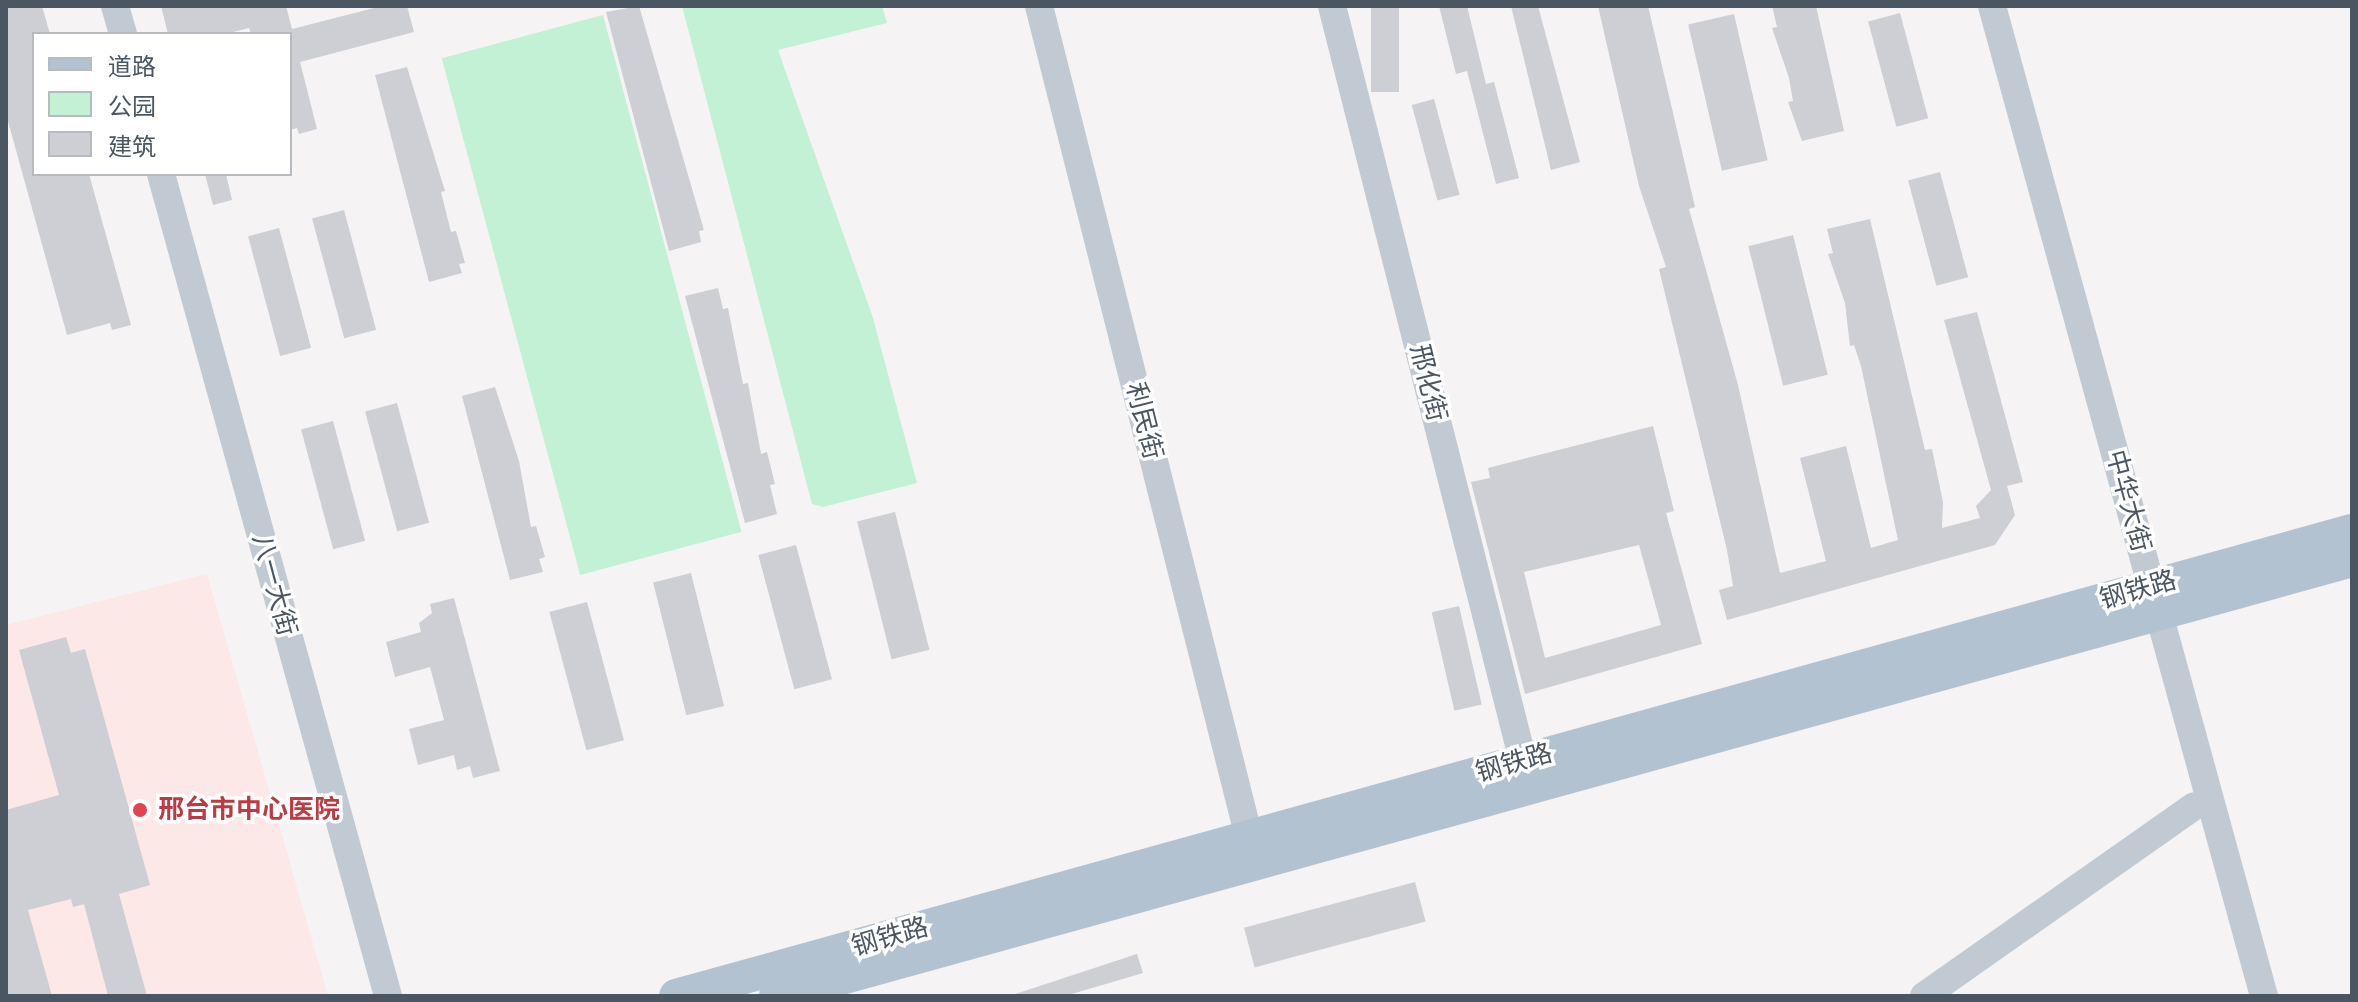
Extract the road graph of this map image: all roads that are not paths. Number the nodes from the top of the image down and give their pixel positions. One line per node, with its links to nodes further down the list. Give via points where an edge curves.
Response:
1 (98, 6): 7 (street)
2 (115, 6): 8 (street)
3 (1039, 6): 16 (street, 利民街)
4 (1332, 6): 14 (street, 邢化街)
5 (1975, 6): 13 (street, 中华大街)
6 (1992, 6): 13 (street, 中华大街)
7 (104, 32)
8 (122, 32)
9 (145, 176): 17 (street, 八一大街)
10 (162, 176): 18 (street, 八一大街)
11 (2352, 531): 13 (main road, 钢铁路)
12 (2352, 560): 13 (main road, 钢铁路)
13 (2147, 602): 14 (main road, 钢铁路); 15 (street, 中华大街); 20 (main road, 钢铁路); 23 (street, 中华大街)
14 (1523, 761): 16 (main road, 钢铁路)
15 (2194, 806): 21 (street); 22 (street, 中华大街)
16 (1249, 837): 19 (main road, 钢铁路)
17 (371, 996)
18 (388, 996)
19 (676, 996)
20 (776, 996)
21 (1924, 996)
22 (2246, 996)
23 (2264, 996)

